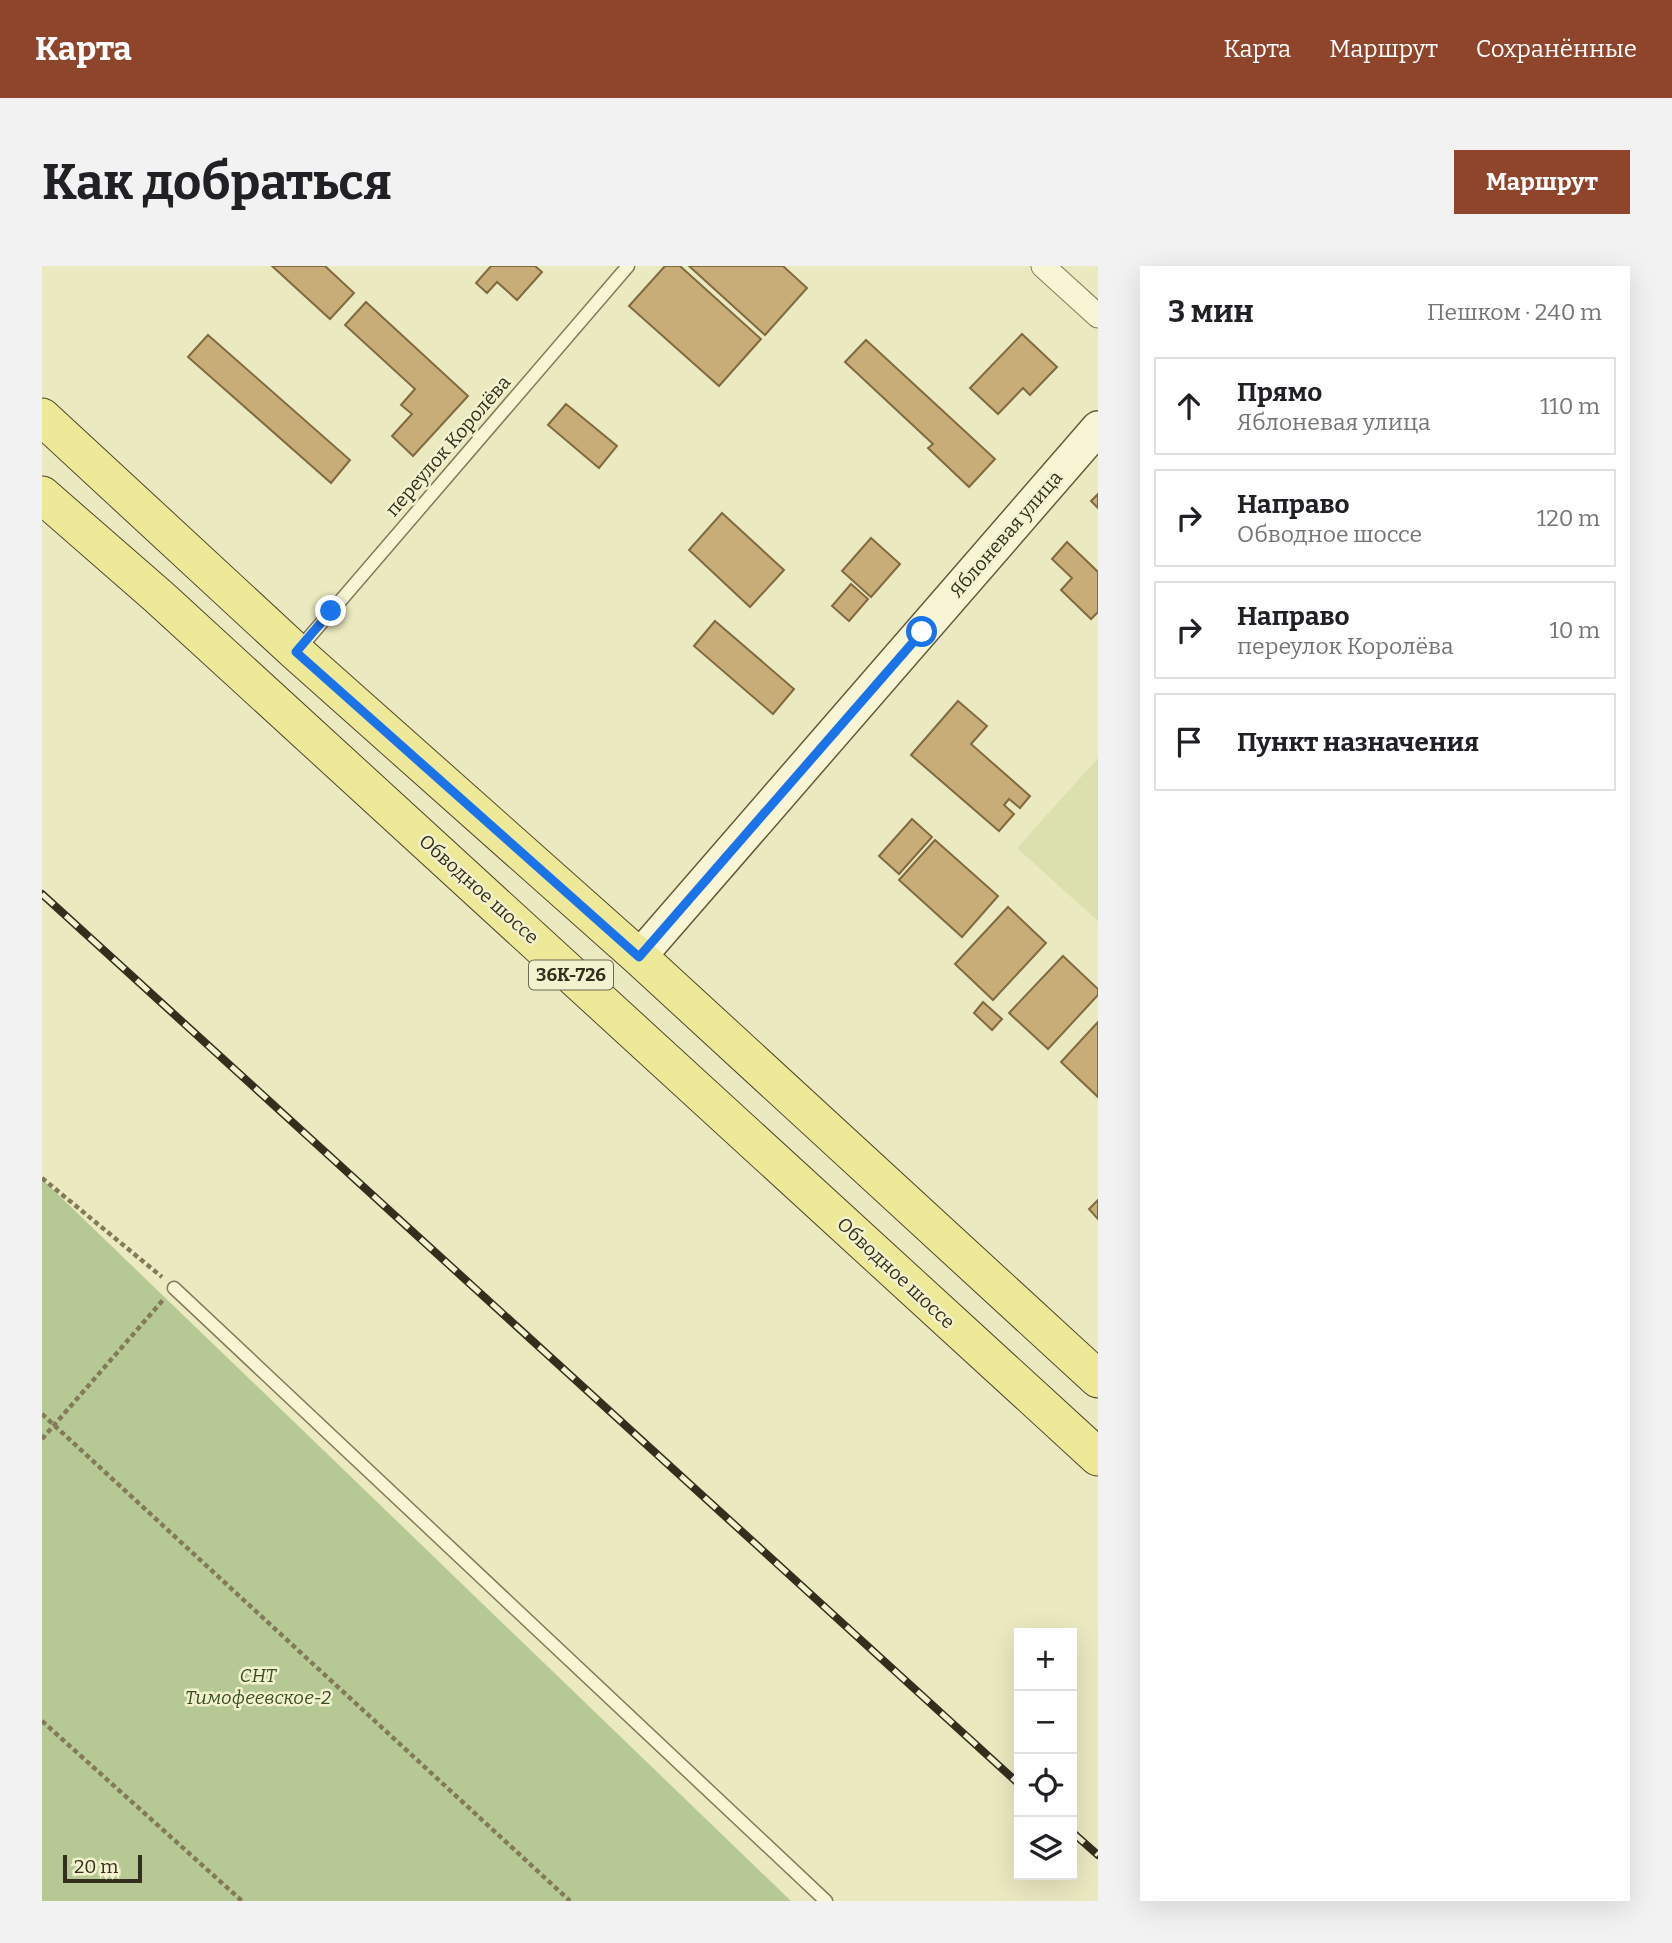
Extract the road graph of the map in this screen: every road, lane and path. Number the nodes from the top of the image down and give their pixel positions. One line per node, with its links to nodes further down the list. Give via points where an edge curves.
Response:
1 (628, 266): 7 (lane, переулок Королёва)
2 (1043, 266): 3 (street)
3 (1098, 316)
4 (42, 417): 7 (main road, 36К-726)
5 (1098, 428): 8 (street, Яблоневая улица)
6 (42, 495): 15 (main road, Обводное шоссе / 36К-726)
7 (296, 652): 8 (main road, 36К-726)
8 (639, 957): 11 (main road, 36К-726)
9 (42, 1178): 10 (path)
10 (174, 1287): 13 (path); 19 (lane)
11 (1098, 1378)
12 (42, 1414): 13 (path)
13 (54, 1425): 14 (path); 18 (path)
14 (42, 1439)
15 (1098, 1457)
16 (42, 1721): 17 (path)
17 (242, 1901)
18 (570, 1901)
19 (826, 1901)

